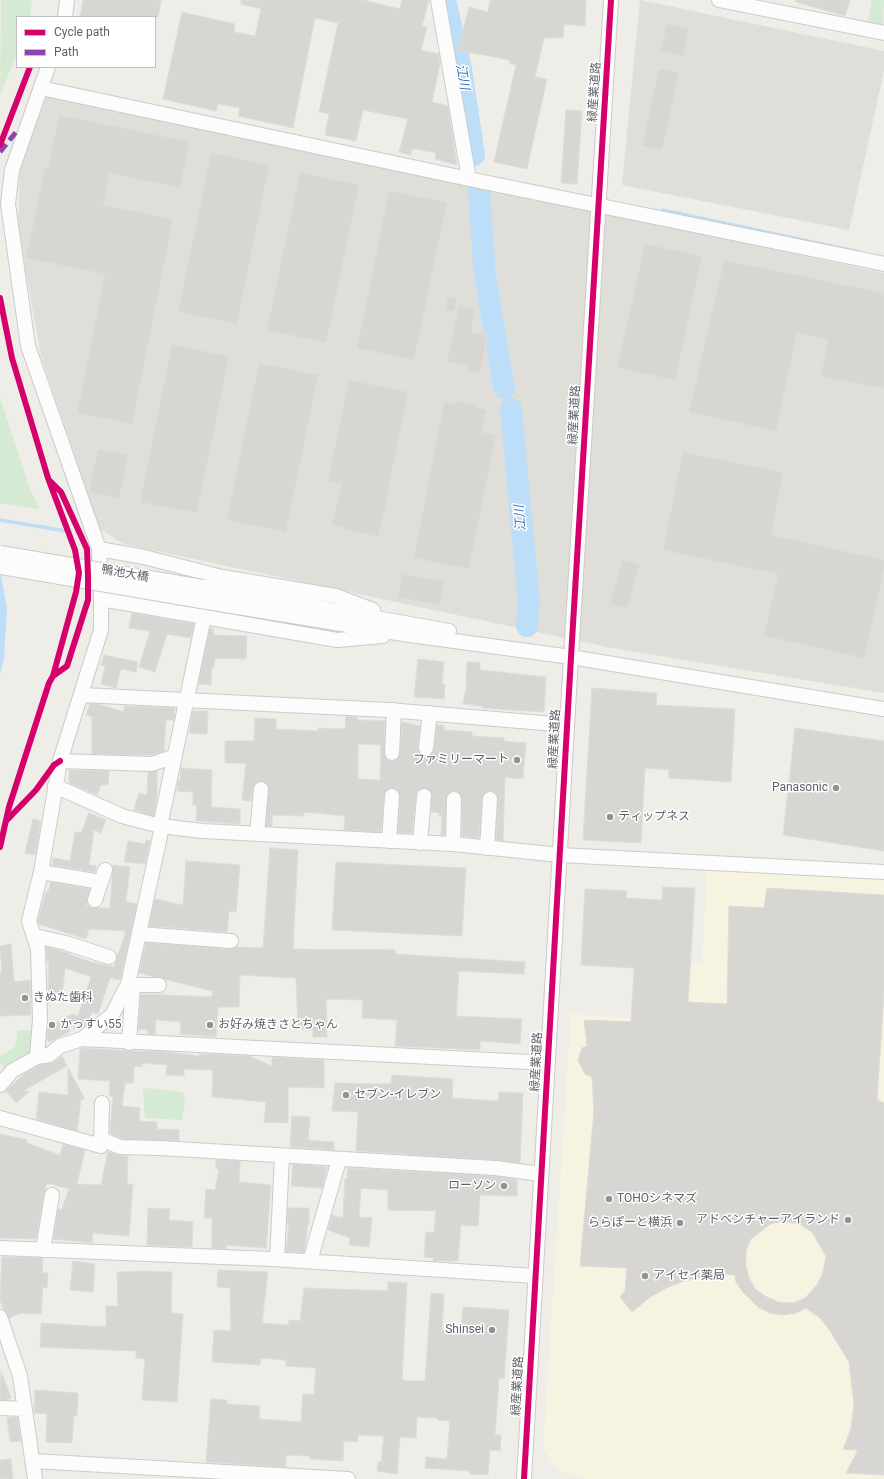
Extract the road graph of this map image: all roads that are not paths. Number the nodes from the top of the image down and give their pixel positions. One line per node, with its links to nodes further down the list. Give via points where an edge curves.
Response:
1 (67, 0): 5 (street)
2 (438, 0): 9 (street)
3 (611, 0): 10 (street, 緑産業道路)
4 (719, 0): 6 (street)
5 (65, 16)
6 (884, 33)
7 (48, 68): 8 (street)
8 (41, 88): 9 (street); 12 (street, via 12,170 8,204 28,346)
9 (469, 180): 10 (street)
10 (599, 205): 11 (street); 19 (street, 緑産業道路)
11 (884, 264)
12 (99, 549): 16 (street); 18 (street, via 144,557 222,577 336,596)
13 (0, 553): 15 (street, 鴨池大橋, bridge)
14 (0, 567): 15 (street, 鴨池大橋, bridge)
15 (202, 594): 18 (street)
16 (101, 599): 17 (street); 20 (street, via 101,630)
17 (204, 617): 18 (street, via 336,640); 21 (street)
18 (404, 628): 19 (street)
19 (571, 657): 22 (street); 25 (street, 緑産業道路)
20 (82, 695): 21 (street); 29 (street, via 72,718)
21 (186, 700): 23 (street); 28 (street)
22 (884, 709)
23 (394, 710): 24 (street); 27 (street)
24 (430, 713): 25 (street); 26 (street)
25 (567, 724): 42 (street, 緑産業道路)
26 (426, 748)
27 (392, 753)
28 (175, 756): 29 (street, via 152,764); 36 (street)
29 (60, 761): 30 (street)
30 (55, 786): 36 (street, via 122,816); 43 (street)
31 (261, 789): 37 (street)
32 (392, 796): 38 (street)
33 (424, 796): 39 (street)
34 (454, 799): 40 (street)
35 (490, 799): 41 (street)
36 (161, 826): 37 (street); 46 (street)
37 (257, 834): 38 (street)
38 (389, 841): 39 (street)
39 (420, 843): 40 (street)
40 (453, 844): 41 (street)
41 (487, 848): 42 (street)
42 (560, 855): 44 (street); 55 (street, 緑産業道路)
43 (41, 872): 45 (street, via 103,876); 47 (street, via 29,921)
44 (884, 872)
45 (95, 900)
46 (139, 934): 48 (street); 50 (street)
47 (35, 936): 49 (street); 54 (street, via 38,948 40,1019)
48 (231, 941)
49 (109, 957)
50 (131, 984): 51 (street); 52 (street, via 112,1015); 53 (street)
51 (159, 985)
52 (82, 1039): 53 (street); 54 (street, via 60,1046 49,1055)
53 (129, 1043): 55 (street)
54 (38, 1057): 56 (street, via 12,1071)
55 (548, 1063): 62 (street, 緑産業道路)
56 (0, 1085)
57 (102, 1103): 59 (street)
58 (0, 1118): 59 (street, via 101,1146)
59 (102, 1139): 60 (street, via 120,1148)
60 (282, 1156): 61 (street); 66 (street)
61 (339, 1160): 62 (street, via 495,1168); 67 (street)
62 (541, 1174): 68 (street, 緑産業道路)
63 (52, 1195): 65 (street)
64 (0, 1248): 65 (street)
65 (43, 1250): 66 (street)
66 (277, 1259): 67 (street)
67 (310, 1261): 68 (street)
68 (536, 1276): 75 (street, 緑産業道路)
69 (0, 1317): 71 (street, via 20,1376)
70 (0, 1408): 71 (street)
71 (24, 1409): 72 (street)
72 (33, 1461): 73 (street); 74 (street)
73 (35, 1479)
74 (348, 1479)
75 (524, 1479)

